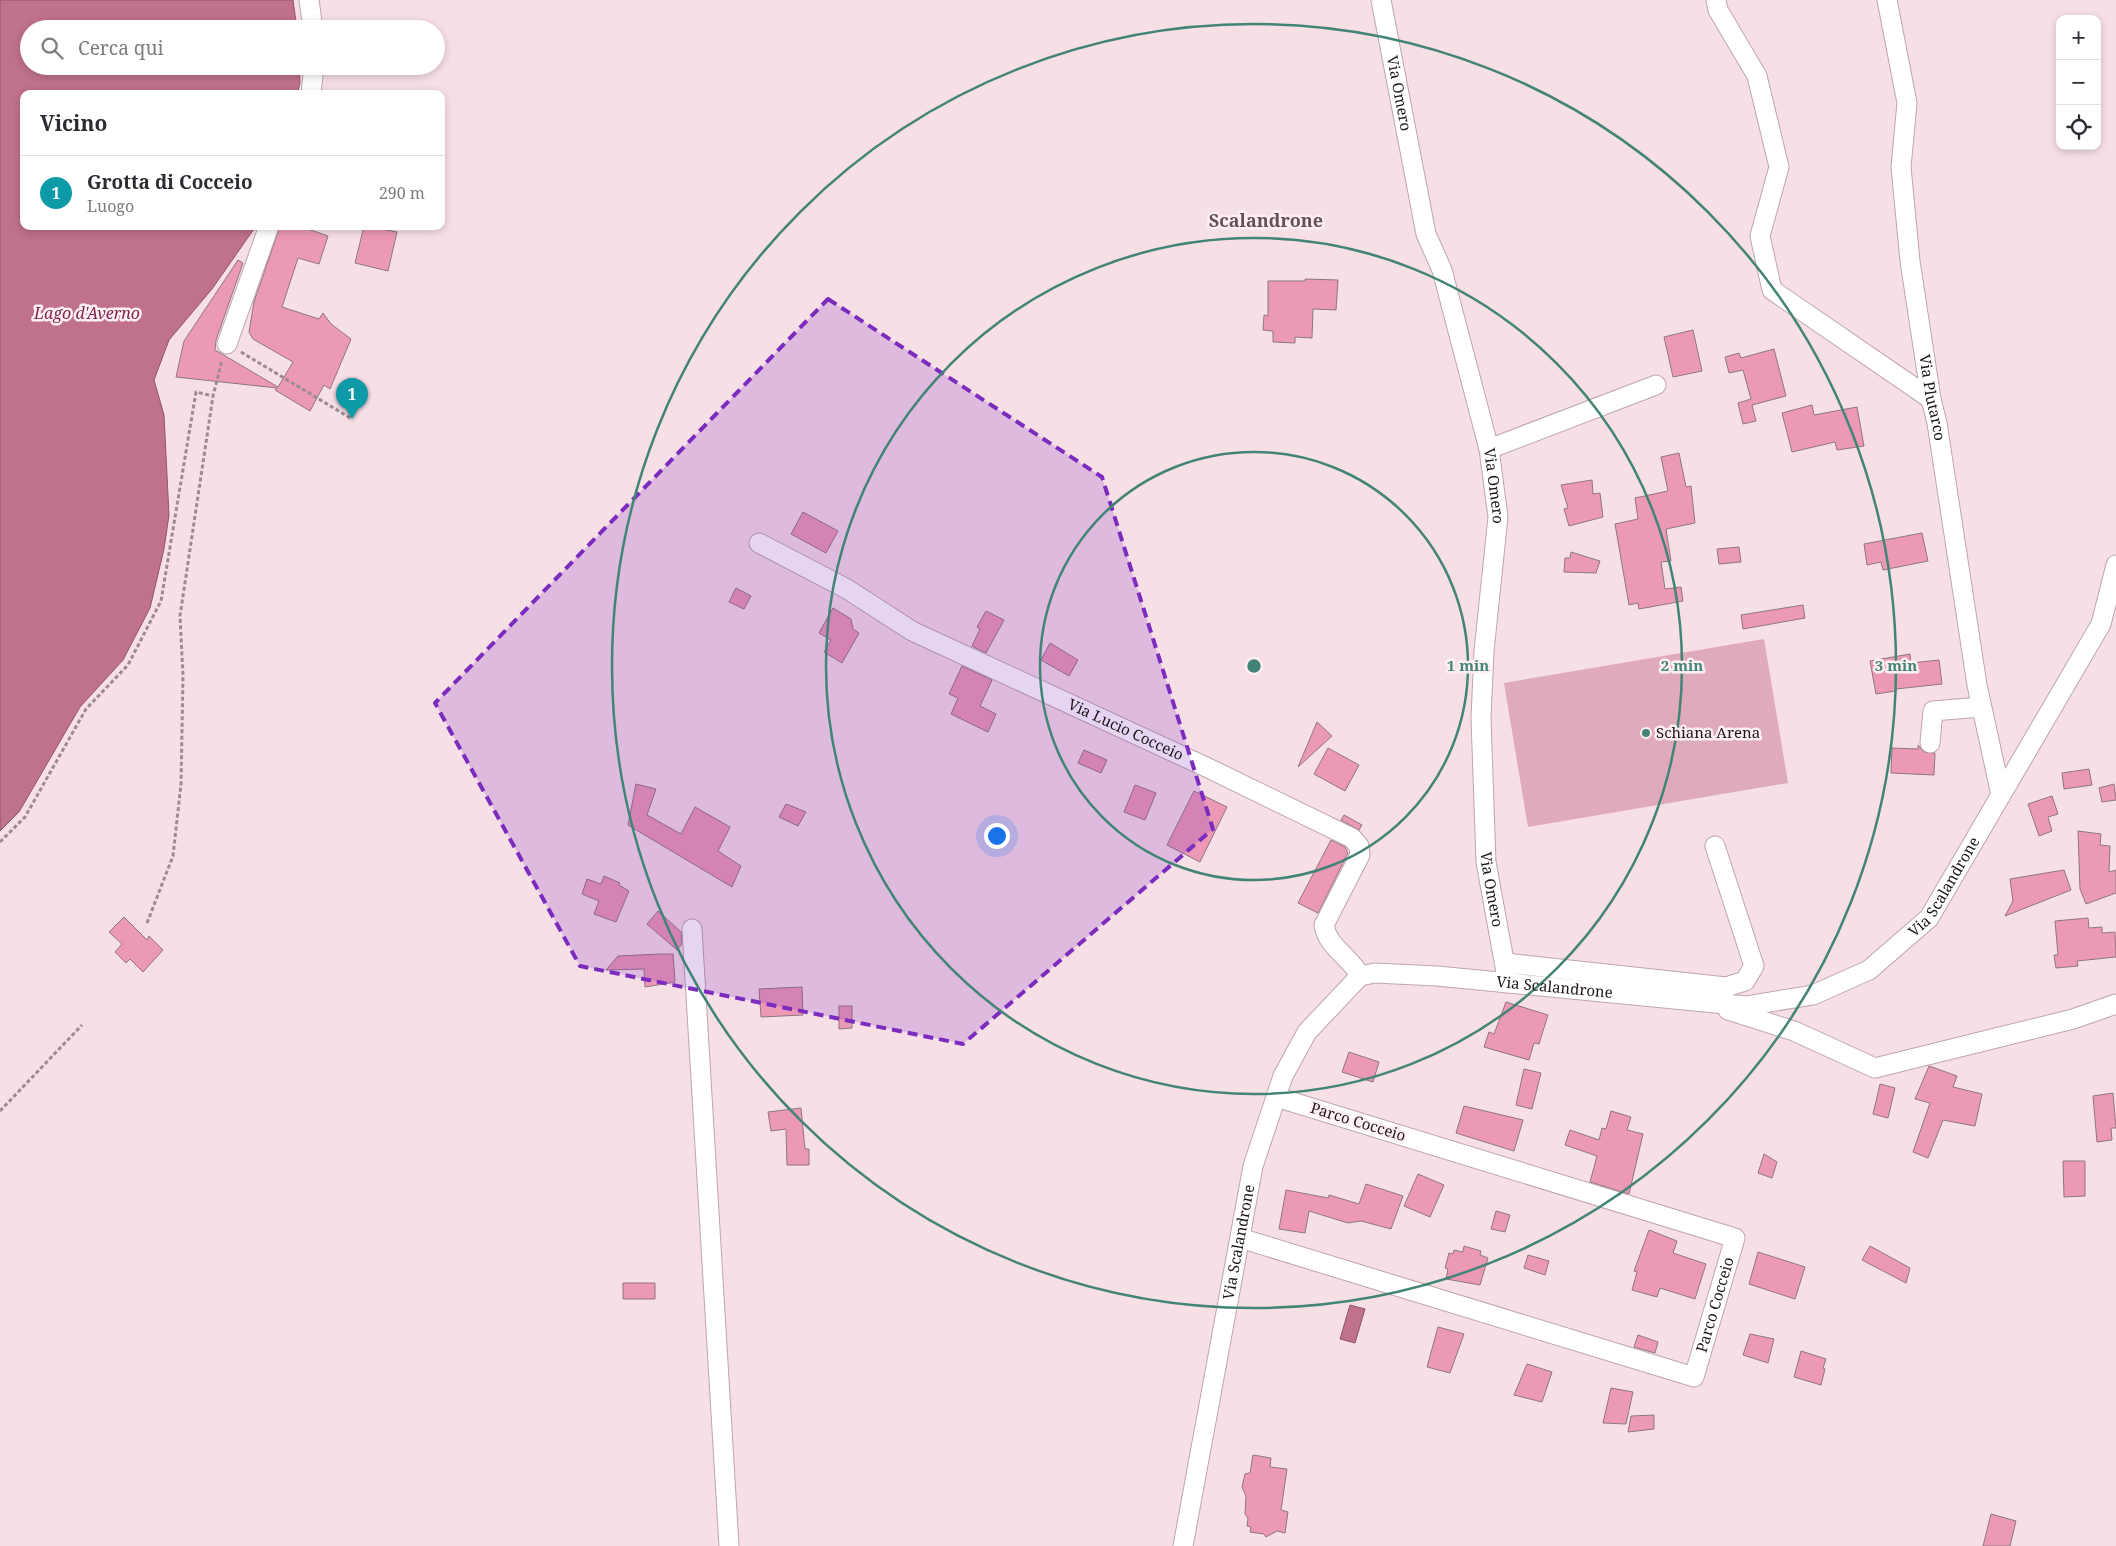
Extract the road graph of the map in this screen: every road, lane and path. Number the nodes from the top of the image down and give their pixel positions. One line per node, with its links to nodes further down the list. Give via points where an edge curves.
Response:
1 (309, 0): 5 (street)
2 (1381, 0): 14 (street, Via Omero, via 1426,234 1442,270)
3 (1716, 0): 12 (street, via 1718,10 1757,76 1779,167 1760,236 1772,290)
4 (1887, 0): 12 (street, Via Plutarco, via 1907,103 1902,177 1910,261)
5 (312, 20)
6 (313, 75): 7 (street)
7 (311, 90)
8 (268, 230): 9 (street)
9 (227, 344): 11 (path); 13 (path)
10 (1656, 385): 14 (street)
11 (213, 396): 20 (path, via 196,392 161,601 128,665 86,709 24,817); 22 (path, via 180,616 183,676 181,784 174,856)
12 (1931, 399): 17 (street, Via Plutarco)
13 (352, 419)
14 (1489, 449): 24 (street, Via Omero, via 1498,517 1484,651 1481,728 1486,862)
15 (759, 543): 25 (street, Via Lucio Cocceio, via 847,589 912,631 1352,838 1359,846 1360,855 1324,925 1330,940)
16 (2116, 565): 19 (street, Via Scalandrone, via 2101,624)
17 (1982, 707): 18 (street, via 1933,711); 19 (street, Via Plutarco)
18 (1930, 743)
19 (2001, 795): 27 (street, Via Scalandrone, via 1929,918 1869,970 1813,995 1746,1006)
20 (0, 842)
21 (1715, 846): 24 (street, via 1754,966 1745,981 1726,987)
22 (147, 923)
23 (692, 929): 33 (street)
24 (1505, 963): 26 (street, Via Omero)
25 (1360, 976): 26 (street, Via Scalandrone, via 1375,973); 30 (street, Via Scalandrone, via 1307,1032 1283,1076)
26 (1508, 983): 27 (street, Via Scalandrone)
27 (1703, 1002): 28 (street, via 1794,1031 1875,1068 2073,1019)
28 (2116, 1004)
29 (82, 1025): 31 (path)
30 (1276, 1097): 32 (street, Via Scalandrone, via 1253,1166); 32 (street, Parco Cocceio, via 1736,1238 1694,1377)
31 (0, 1111)
32 (1240, 1238): 34 (street, Via Scalandrone)
33 (729, 1546)
34 (1183, 1546)

